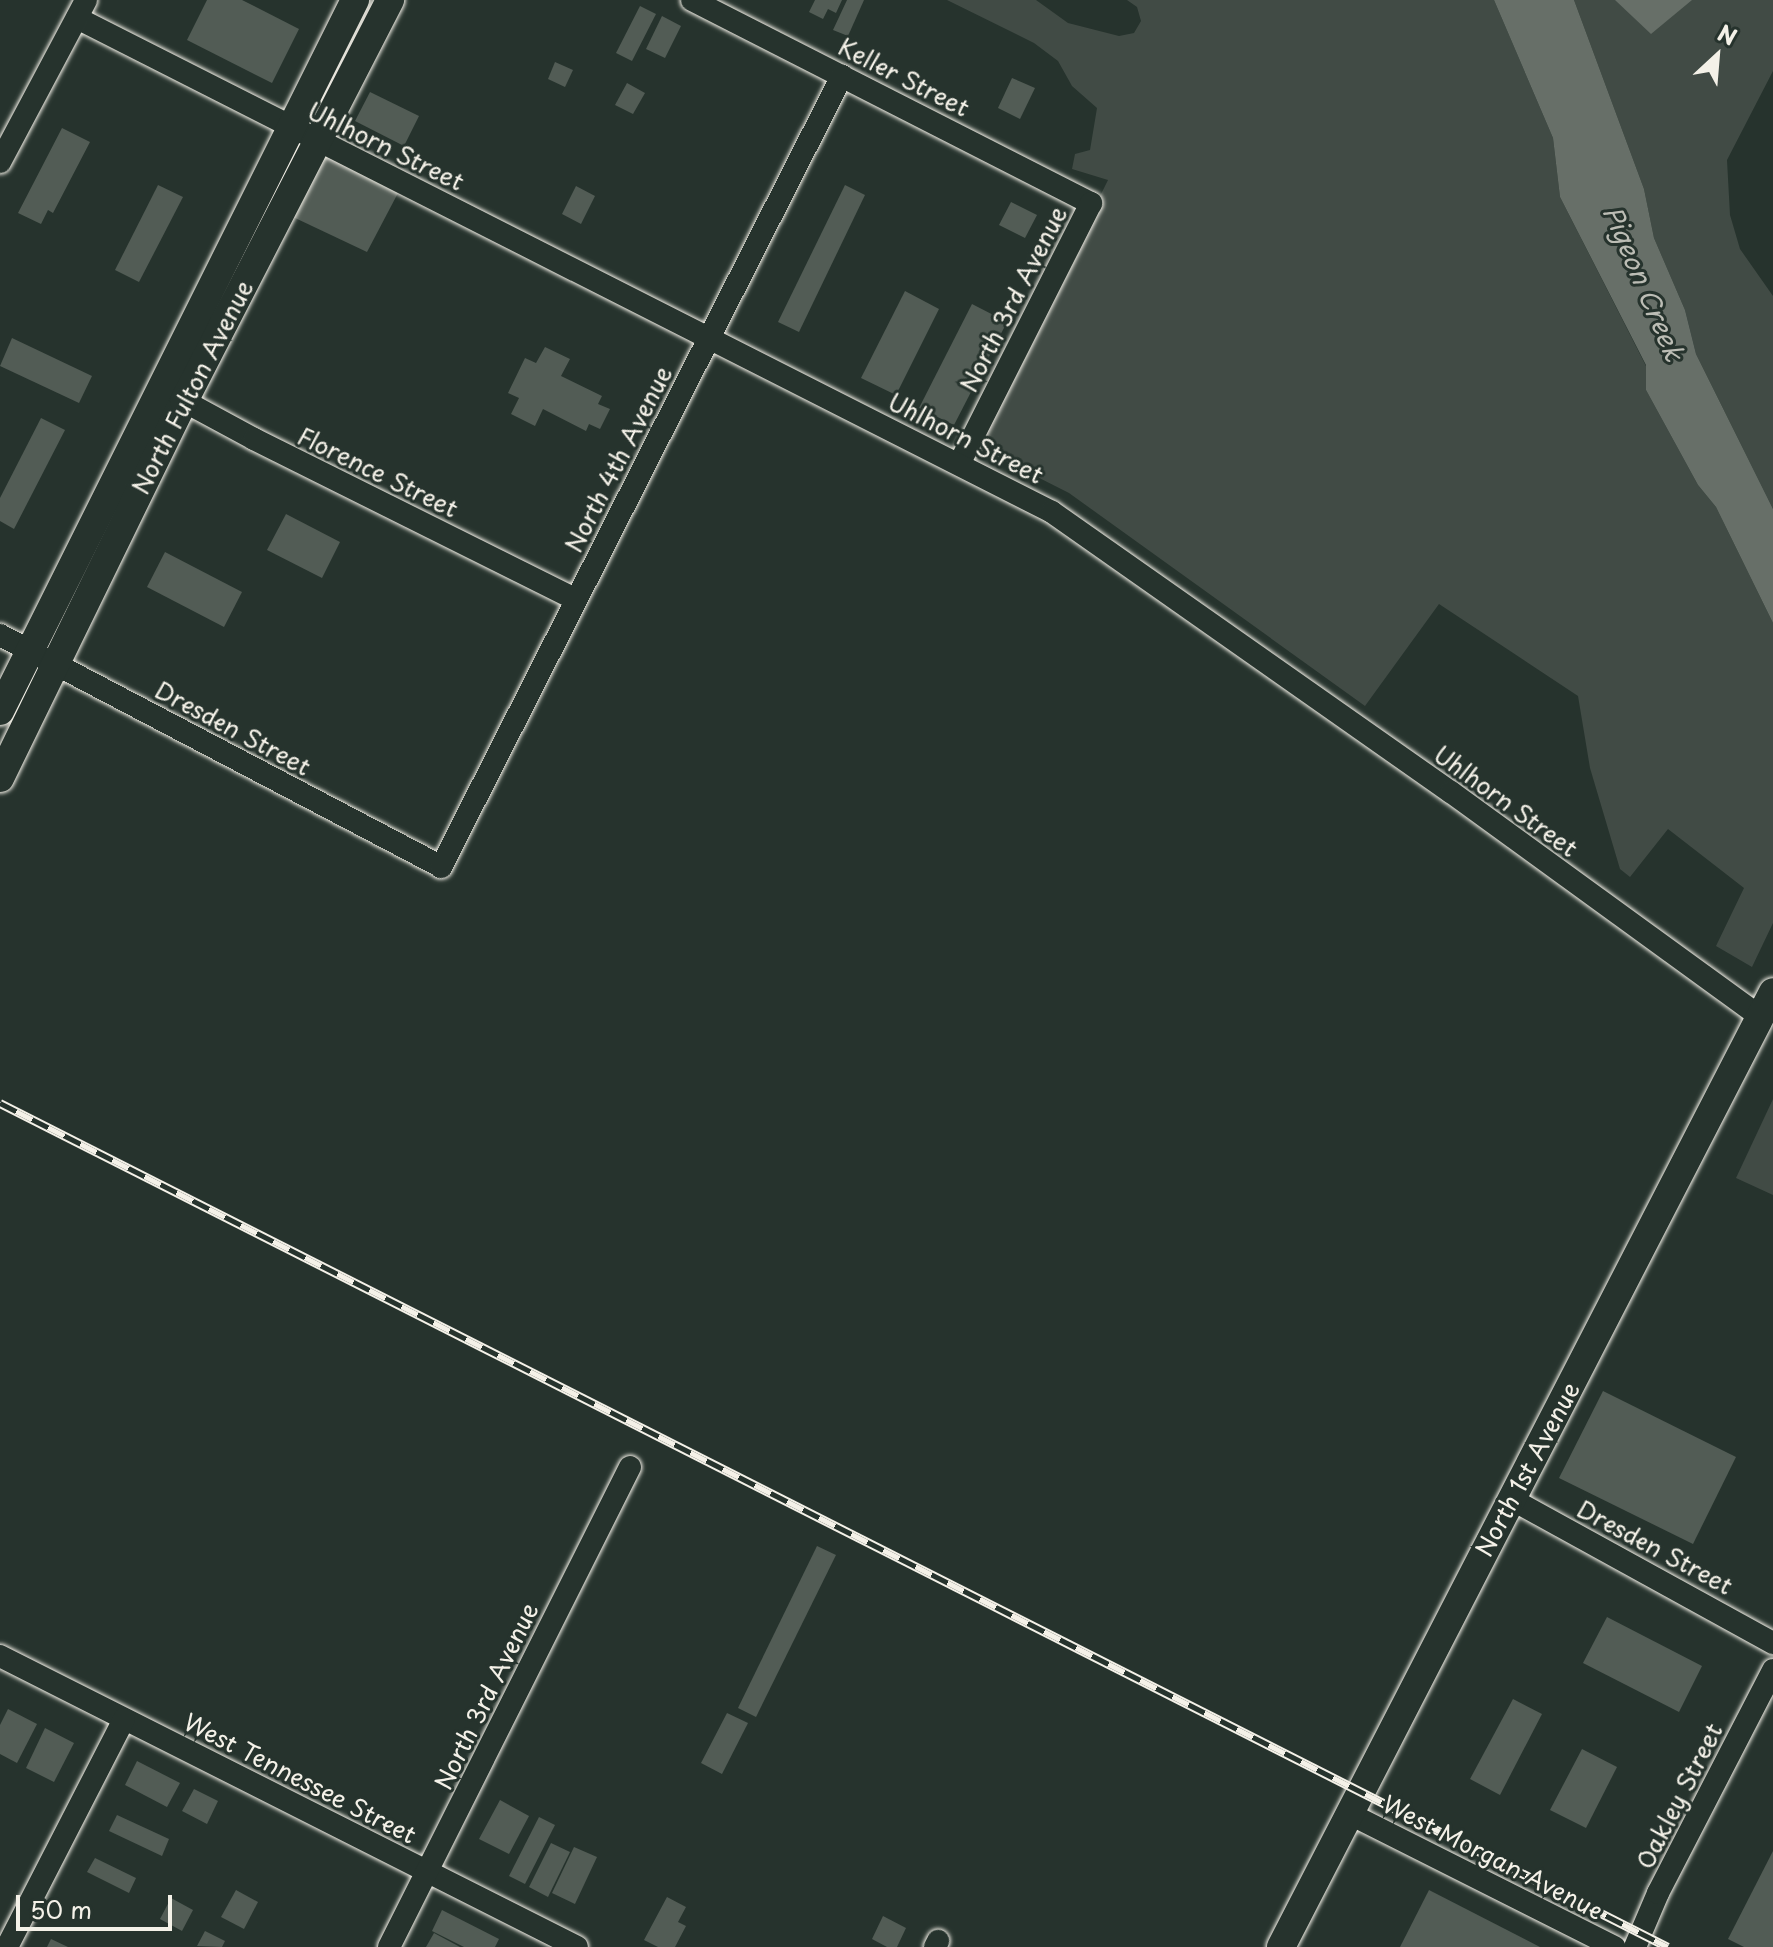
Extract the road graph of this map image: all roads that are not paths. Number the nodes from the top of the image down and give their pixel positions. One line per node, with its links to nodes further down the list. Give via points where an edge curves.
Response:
1 (355, 0): 6 (main road, North Fulton Avenue)
2 (390, 0): 7 (main road, North Fulton Avenue)
3 (692, 0): 5 (street, Keller Street)
4 (82, 9): 6 (street, Uhlhorn Street); 8 (street)
5 (842, 76): 9 (street, Keller Street); 10 (street, North 4th Avenue)
6 (291, 128): 7 (street, Uhlhorn Street); 11 (main road, North Fulton Avenue)
7 (317, 139): 10 (street, Uhlhorn Street); 11 (main road, North Fulton Avenue)
8 (0, 162)
9 (1091, 203): 12 (street, North 3rd Avenue)
10 (710, 336): 12 (street, Uhlhorn Street); 13 (street, North 4th Avenue)
11 (172, 394): 13 (street, Florence Street); 15 (main road, North Fulton Avenue); 16 (main road, North Fulton Avenue)
12 (960, 462): 20 (street, Uhlhorn Street, via 1079,530)
13 (575, 599): 19 (street, North 4th Avenue)
14 (0, 635): 15 (street, Dresden Street)
15 (28, 649): 16 (street, Dresden Street); 17 (main road, North Fulton Avenue)
16 (54, 663): 18 (main road, North Fulton Avenue); 19 (street, Dresden Street)
17 (0, 711)
18 (0, 778)
19 (441, 867)
20 (1767, 1005): 22 (main road, North 1st Avenue)
21 (630, 1467): 28 (street, North 3rd Avenue)
22 (1511, 1499): 23 (street, Dresden Street); 27 (main road, North 1st Avenue)
23 (1773, 1643)
24 (0, 1656): 26 (street, West Tennessee Street)
25 (1773, 1670): 34 (street, Oakley Street)
26 (124, 1719): 28 (street, West Tennessee Street); 29 (street)
27 (1350, 1814): 32 (main road, North 1st Avenue); 33 (street, West Morgan Avenue)
28 (428, 1872): 30 (street, North 3rd Avenue); 31 (street, West Tennessee Street)
29 (7, 1947)
30 (389, 1947)
31 (577, 1947)
32 (1281, 1947)
33 (1614, 1947)
34 (1635, 1947)

